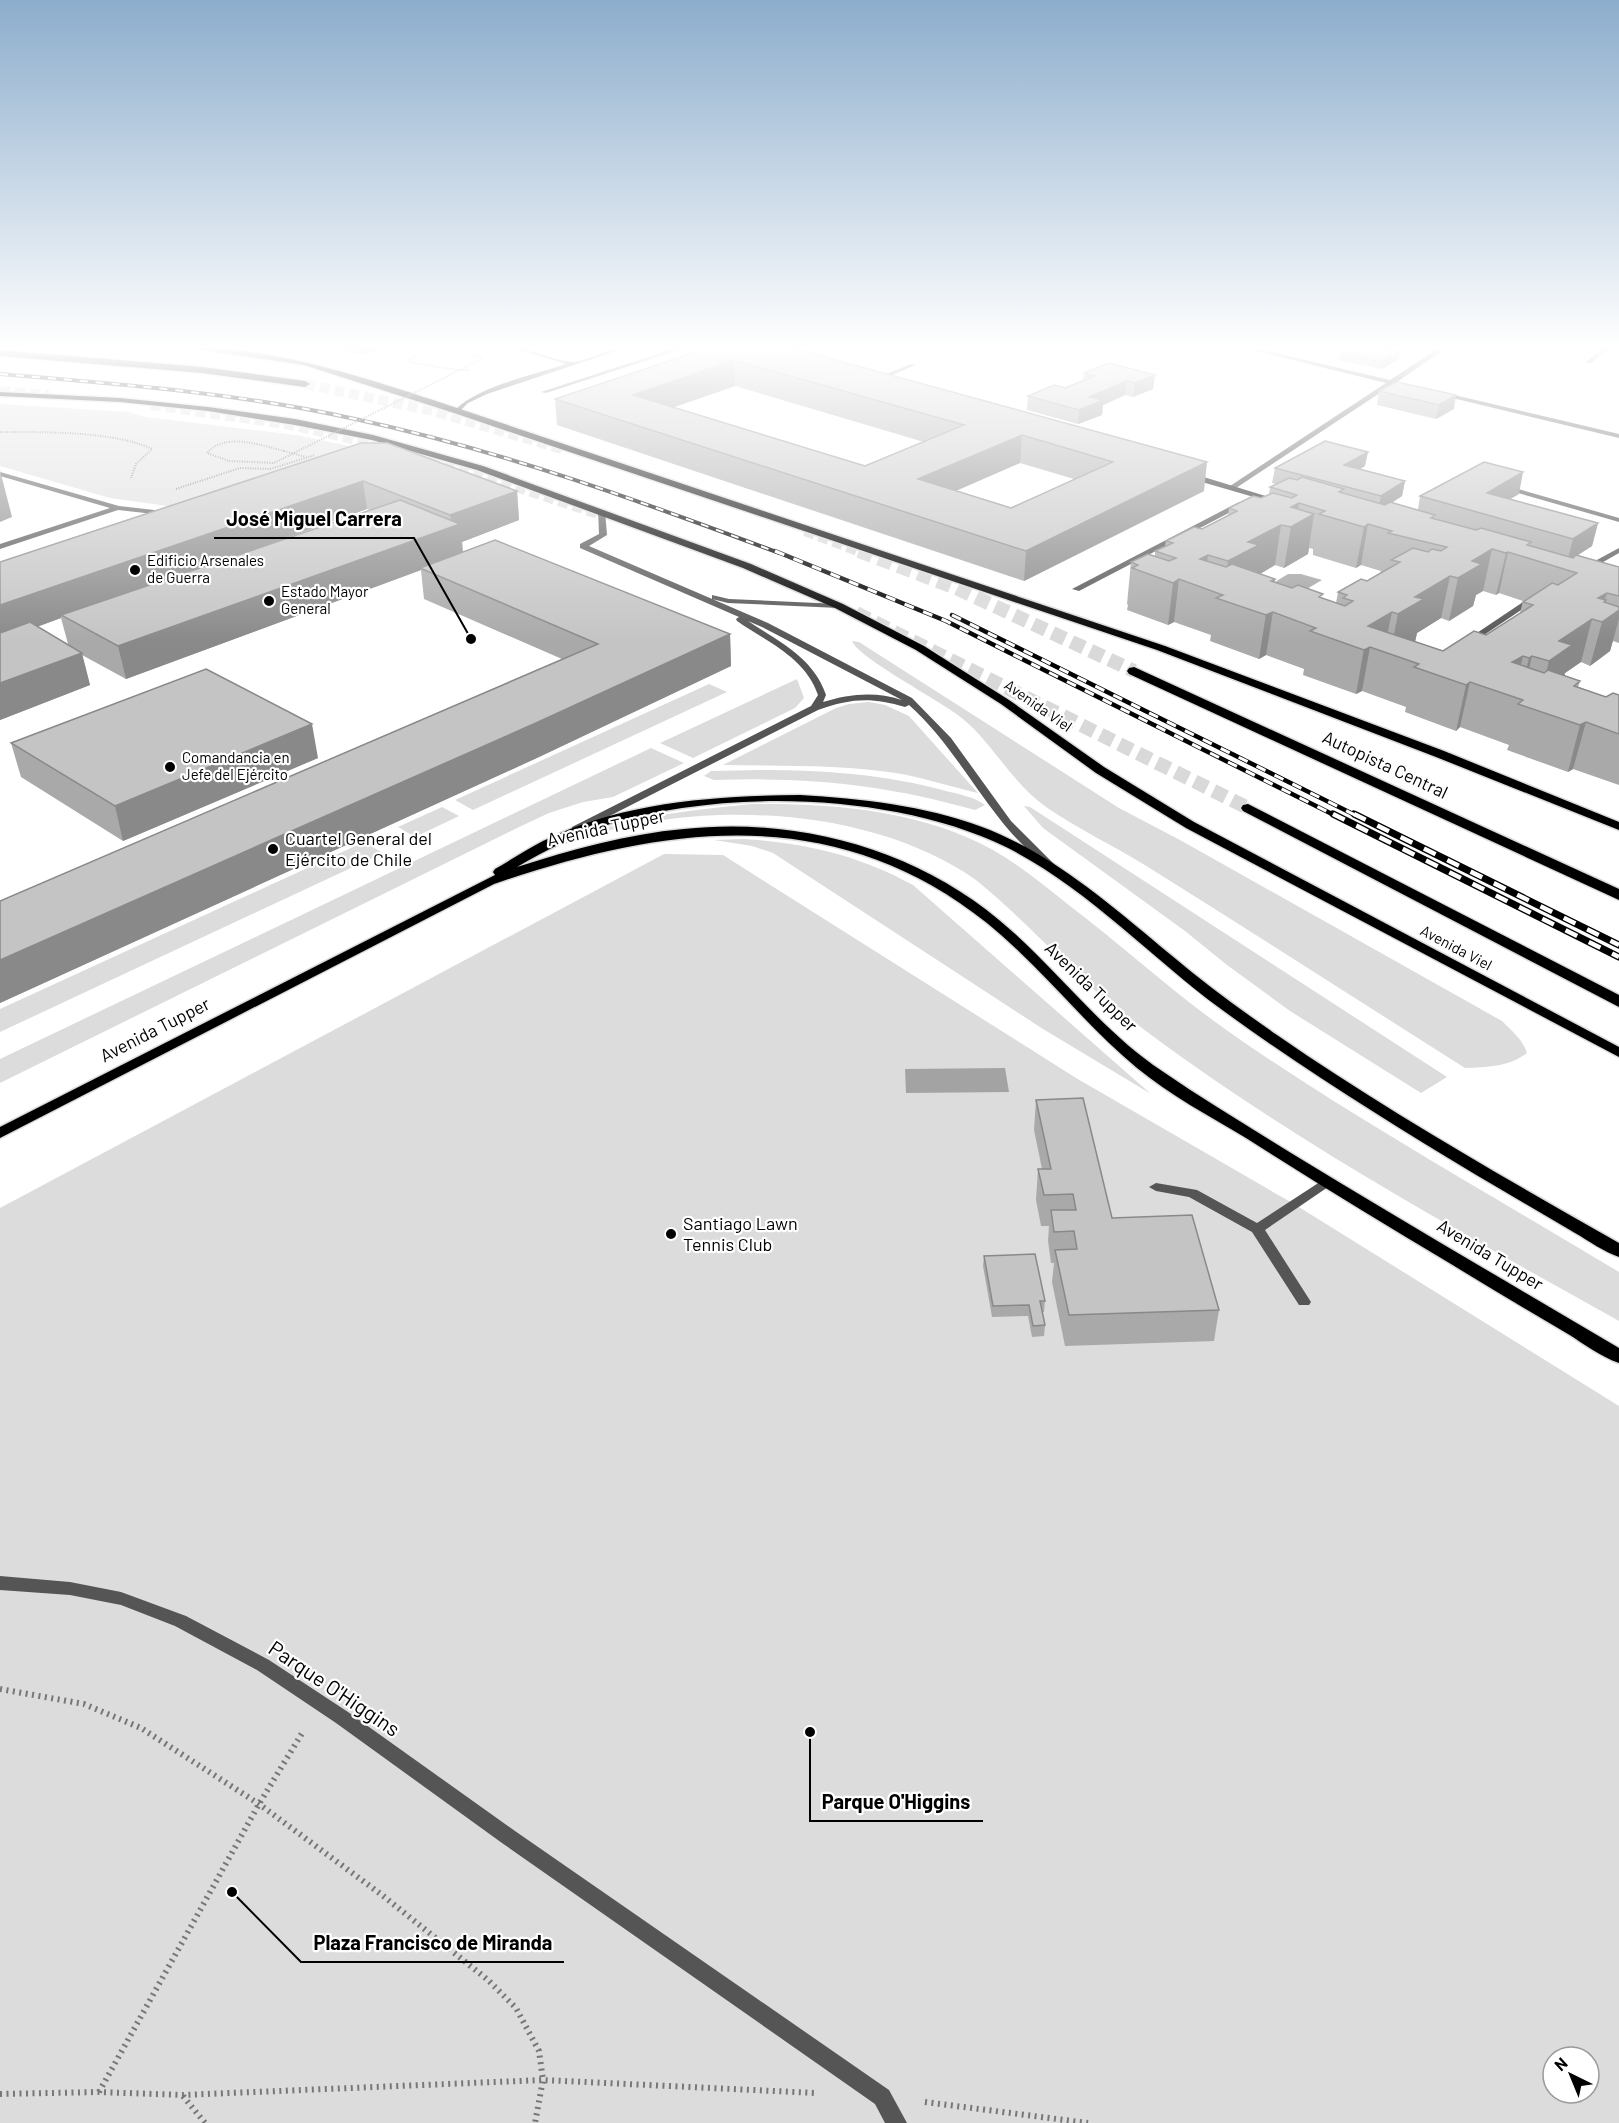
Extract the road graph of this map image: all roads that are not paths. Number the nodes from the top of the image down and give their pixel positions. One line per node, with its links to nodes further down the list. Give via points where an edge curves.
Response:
1 (398, 445): 4 (main road, Avenida Viel)
2 (558, 445): 29 (main road, via 1161,648)
3 (1297, 445): 9 (street)
4 (410, 448): 5 (street); 13 (main road, Avenida Viel)
5 (389, 451)
6 (0, 474): 12 (street)
7 (1188, 475): 9 (street)
8 (1498, 485): 14 (street)
9 (1233, 488): 10 (street)
10 (1259, 495): 11 (street); 20 (street)
11 (1292, 505)
12 (118, 508): 15 (street, via 176,514); 16 (street)
13 (601, 511): 19 (street, via 603,535 583,546); 22 (main road, Avenida Viel, via 747,566)
14 (1619, 520)
15 (157, 523)
16 (0, 547)
17 (1619, 550): 18 (street)
18 (1574, 575)
19 (685, 589): 22 (street, via 728,601); 23 (street)
20 (1076, 589)
21 (1545, 592): 24 (street)
22 (839, 606): 35 (main road, Avenida Viel, via 963,674 1100,770 1190,825)
23 (724, 608): 26 (street, via 807,667 821,689); 27 (street, via 821,653 903,697)
24 (1456, 649)
25 (1134, 671): 33 (highway, Autopista Central)
26 (815, 708): 27 (street, via 856,696 894,701); 30 (street)
27 (922, 712): 31 (street, via 981,784 1003,818)
28 (1248, 808): 34 (highway)
29 (1619, 826)
30 (547, 843): 31 (main road, Avenida Tupper, via 608,822 679,807 764,798 823,799 903,809 959,823 1021,849); 32 (main road, Avenida Tupper)
31 (1055, 871): 40 (main road, Avenida Tupper, via 1226,1006 1420,1136)
32 (489, 881): 36 (main road, Avenida Tupper); 37 (main road, Avenida Tupper, via 599,847 685,833 762,832 846,844 885,856 959,894 1148,1069)
33 (1619, 895)
34 (1619, 1002)
35 (1619, 1053)
36 (0, 1133)
37 (1326, 1182): 39 (street); 42 (main road, Avenida Tupper)
38 (1156, 1187): 39 (street, via 1192,1194)
39 (1257, 1229): 41 (street)
40 (1619, 1251)
41 (1304, 1302)
42 (1619, 1356)
43 (0, 1583): 44 (street, Parque O'Higgins, via 82,1588 137,1604 226,1645 320,1704 610,1911 882,2097)
44 (897, 2123)

